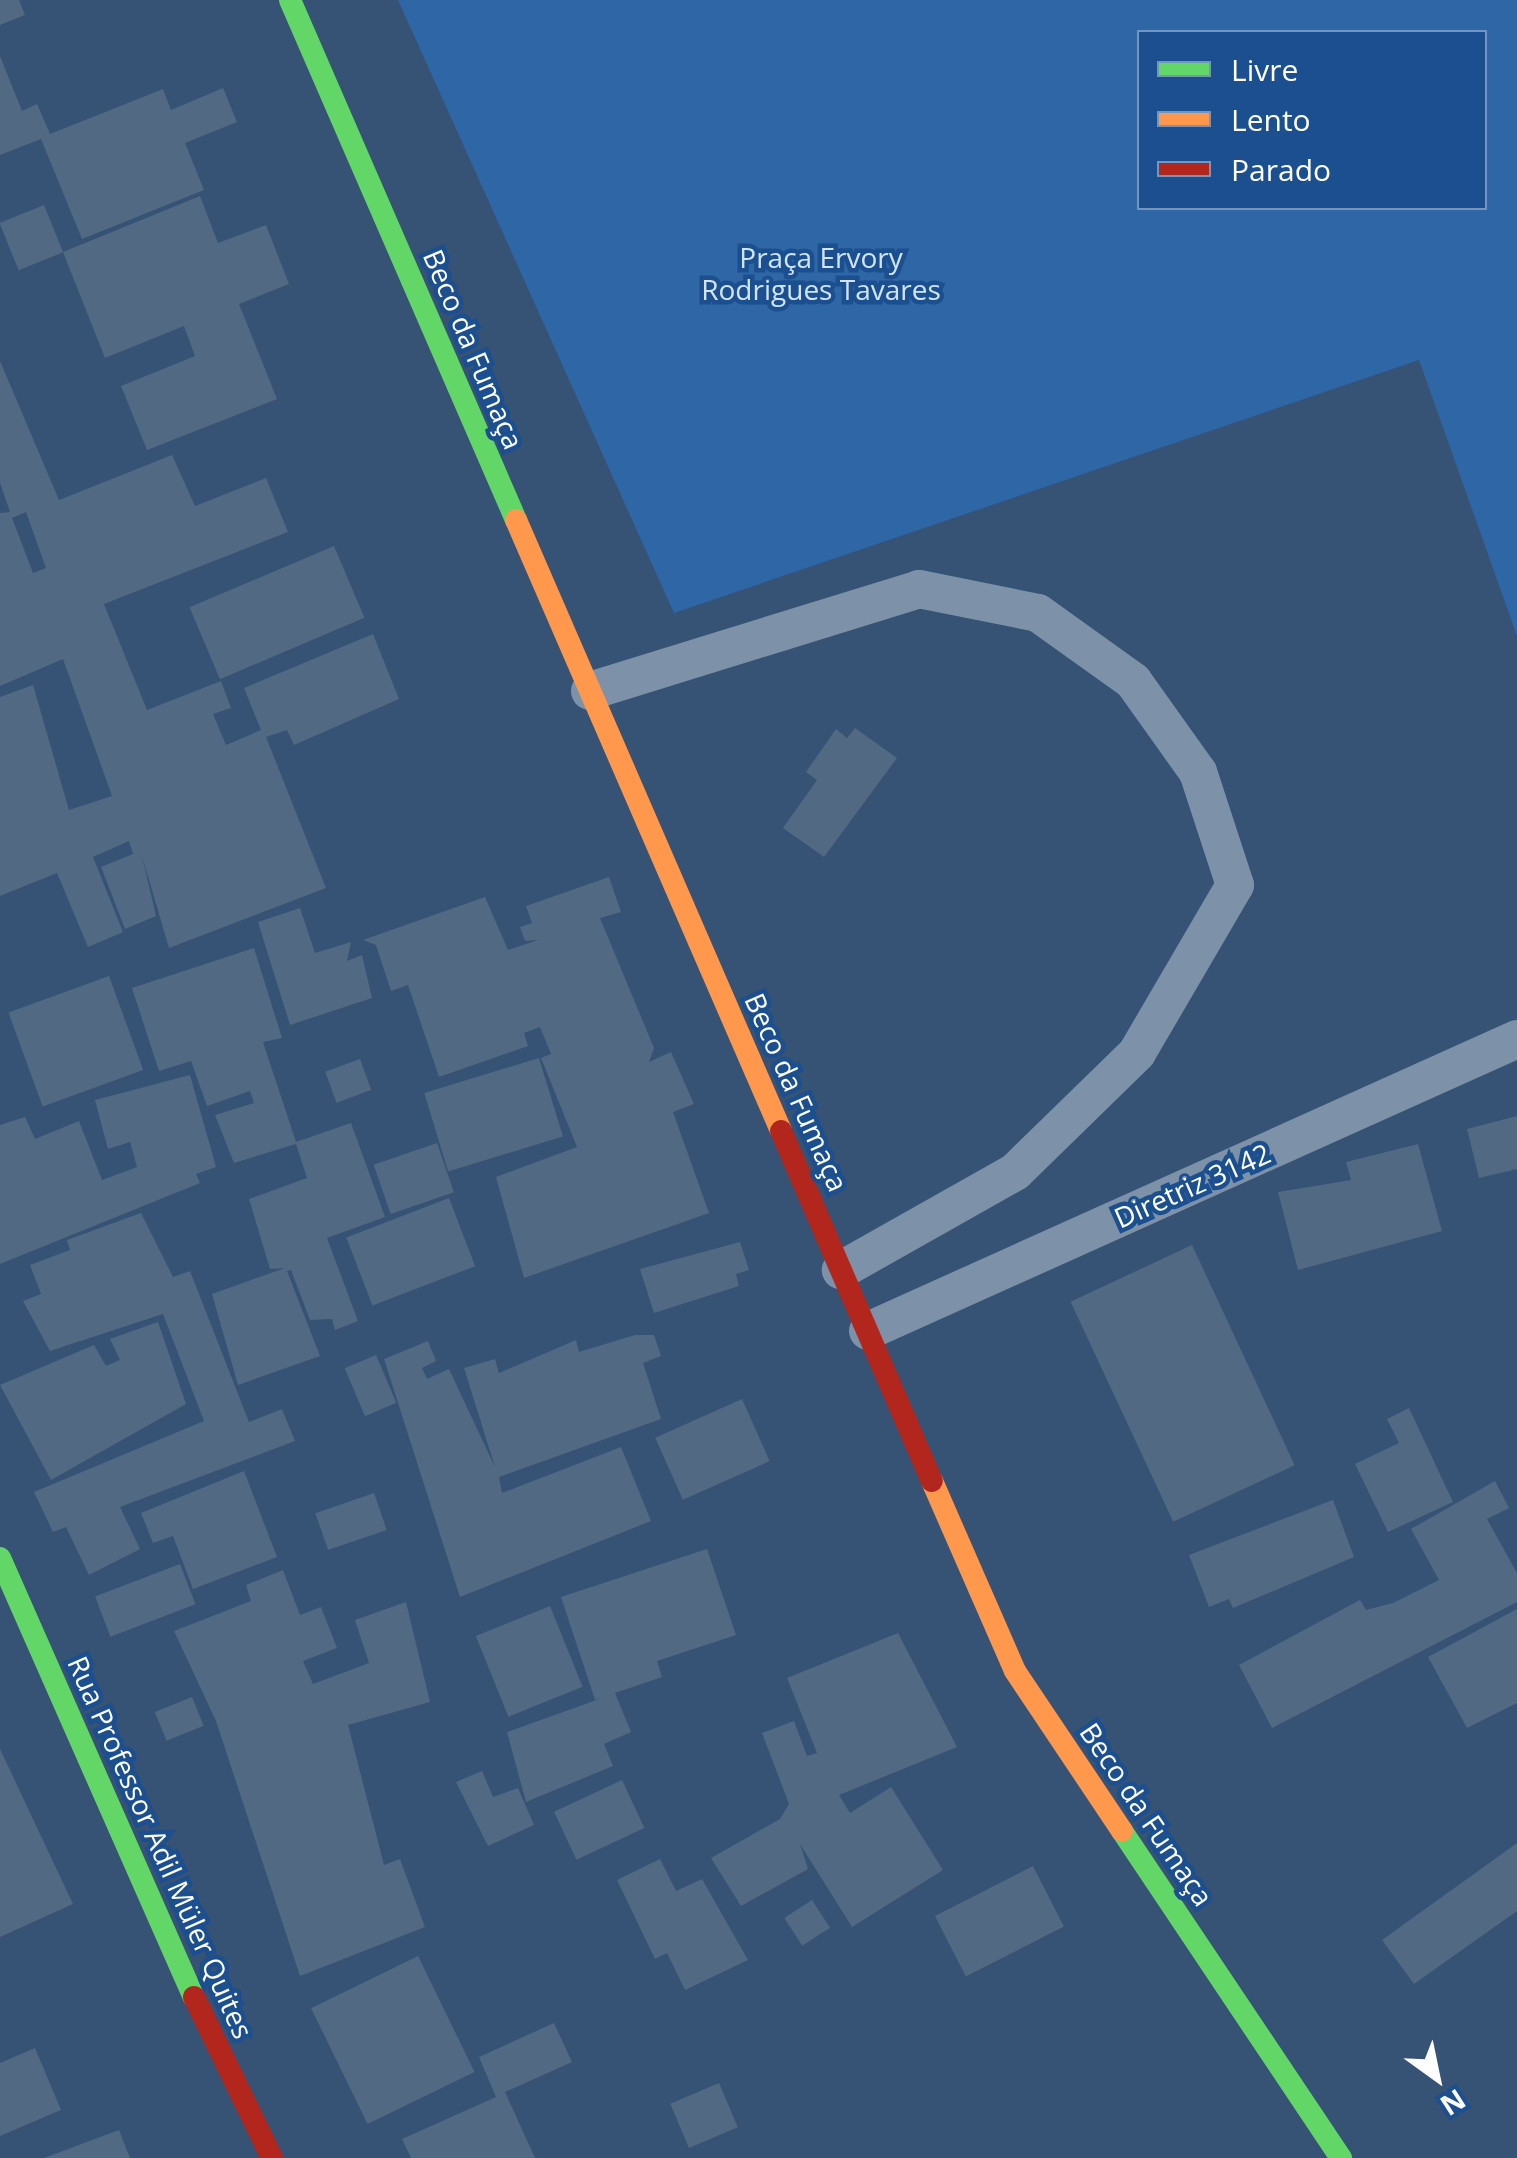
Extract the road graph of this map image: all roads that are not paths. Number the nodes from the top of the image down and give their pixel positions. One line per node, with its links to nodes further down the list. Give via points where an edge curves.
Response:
1 (290, 0): 2 (main road, Beco da Fumaça)
2 (590, 691): 4 (main road, Beco da Fumaça); 4 (lane, via 920,589 1038,614 1134,681 1198,772 1236,884 1136,1054 1015,1172)
3 (1517, 1039): 5 (lane, Diretriz 3142)
4 (841, 1270): 5 (main road, Beco da Fumaça)
5 (868, 1331): 8 (main road, Beco da Fumaça, via 1015,1671)
6 (0, 1558): 7 (main road, Rua Professor Adil Müler Quites, via 112,1826)
7 (272, 2158)
8 (1341, 2158)

